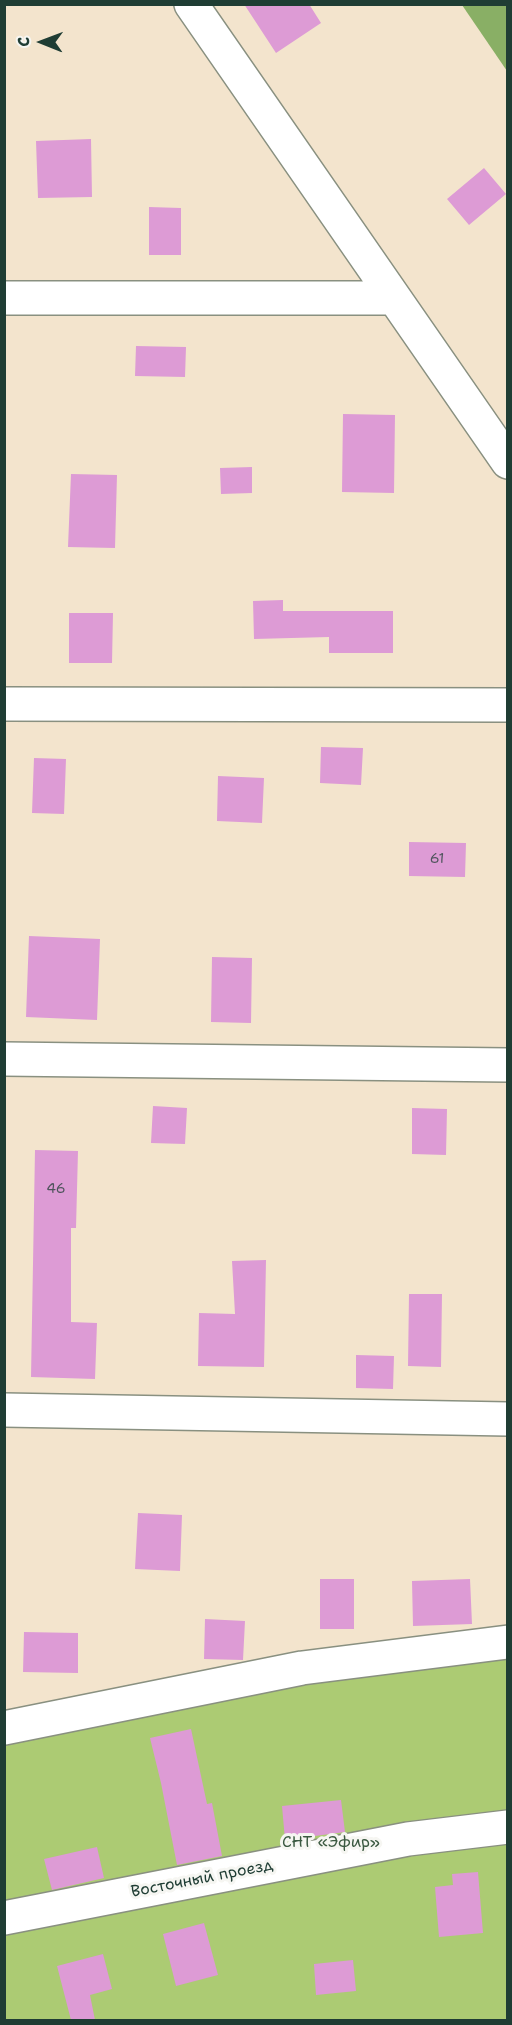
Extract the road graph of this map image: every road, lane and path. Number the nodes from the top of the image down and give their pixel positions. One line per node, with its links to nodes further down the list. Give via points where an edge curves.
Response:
1 (192, 4): 3 (street)
2 (4, 298): 3 (street)
3 (394, 298): 4 (street)
4 (507, 462)
5 (4, 704): 6 (street)
6 (507, 705)
7 (4, 1059): 8 (street)
8 (507, 1065)
9 (4, 1410): 10 (street)
10 (507, 1419)
11 (507, 1642): 12 (street, via 302,1668)
12 (4, 1728)
13 (507, 1827): 14 (street, Восточный проезд, via 408,1839)
14 (4, 1918)

